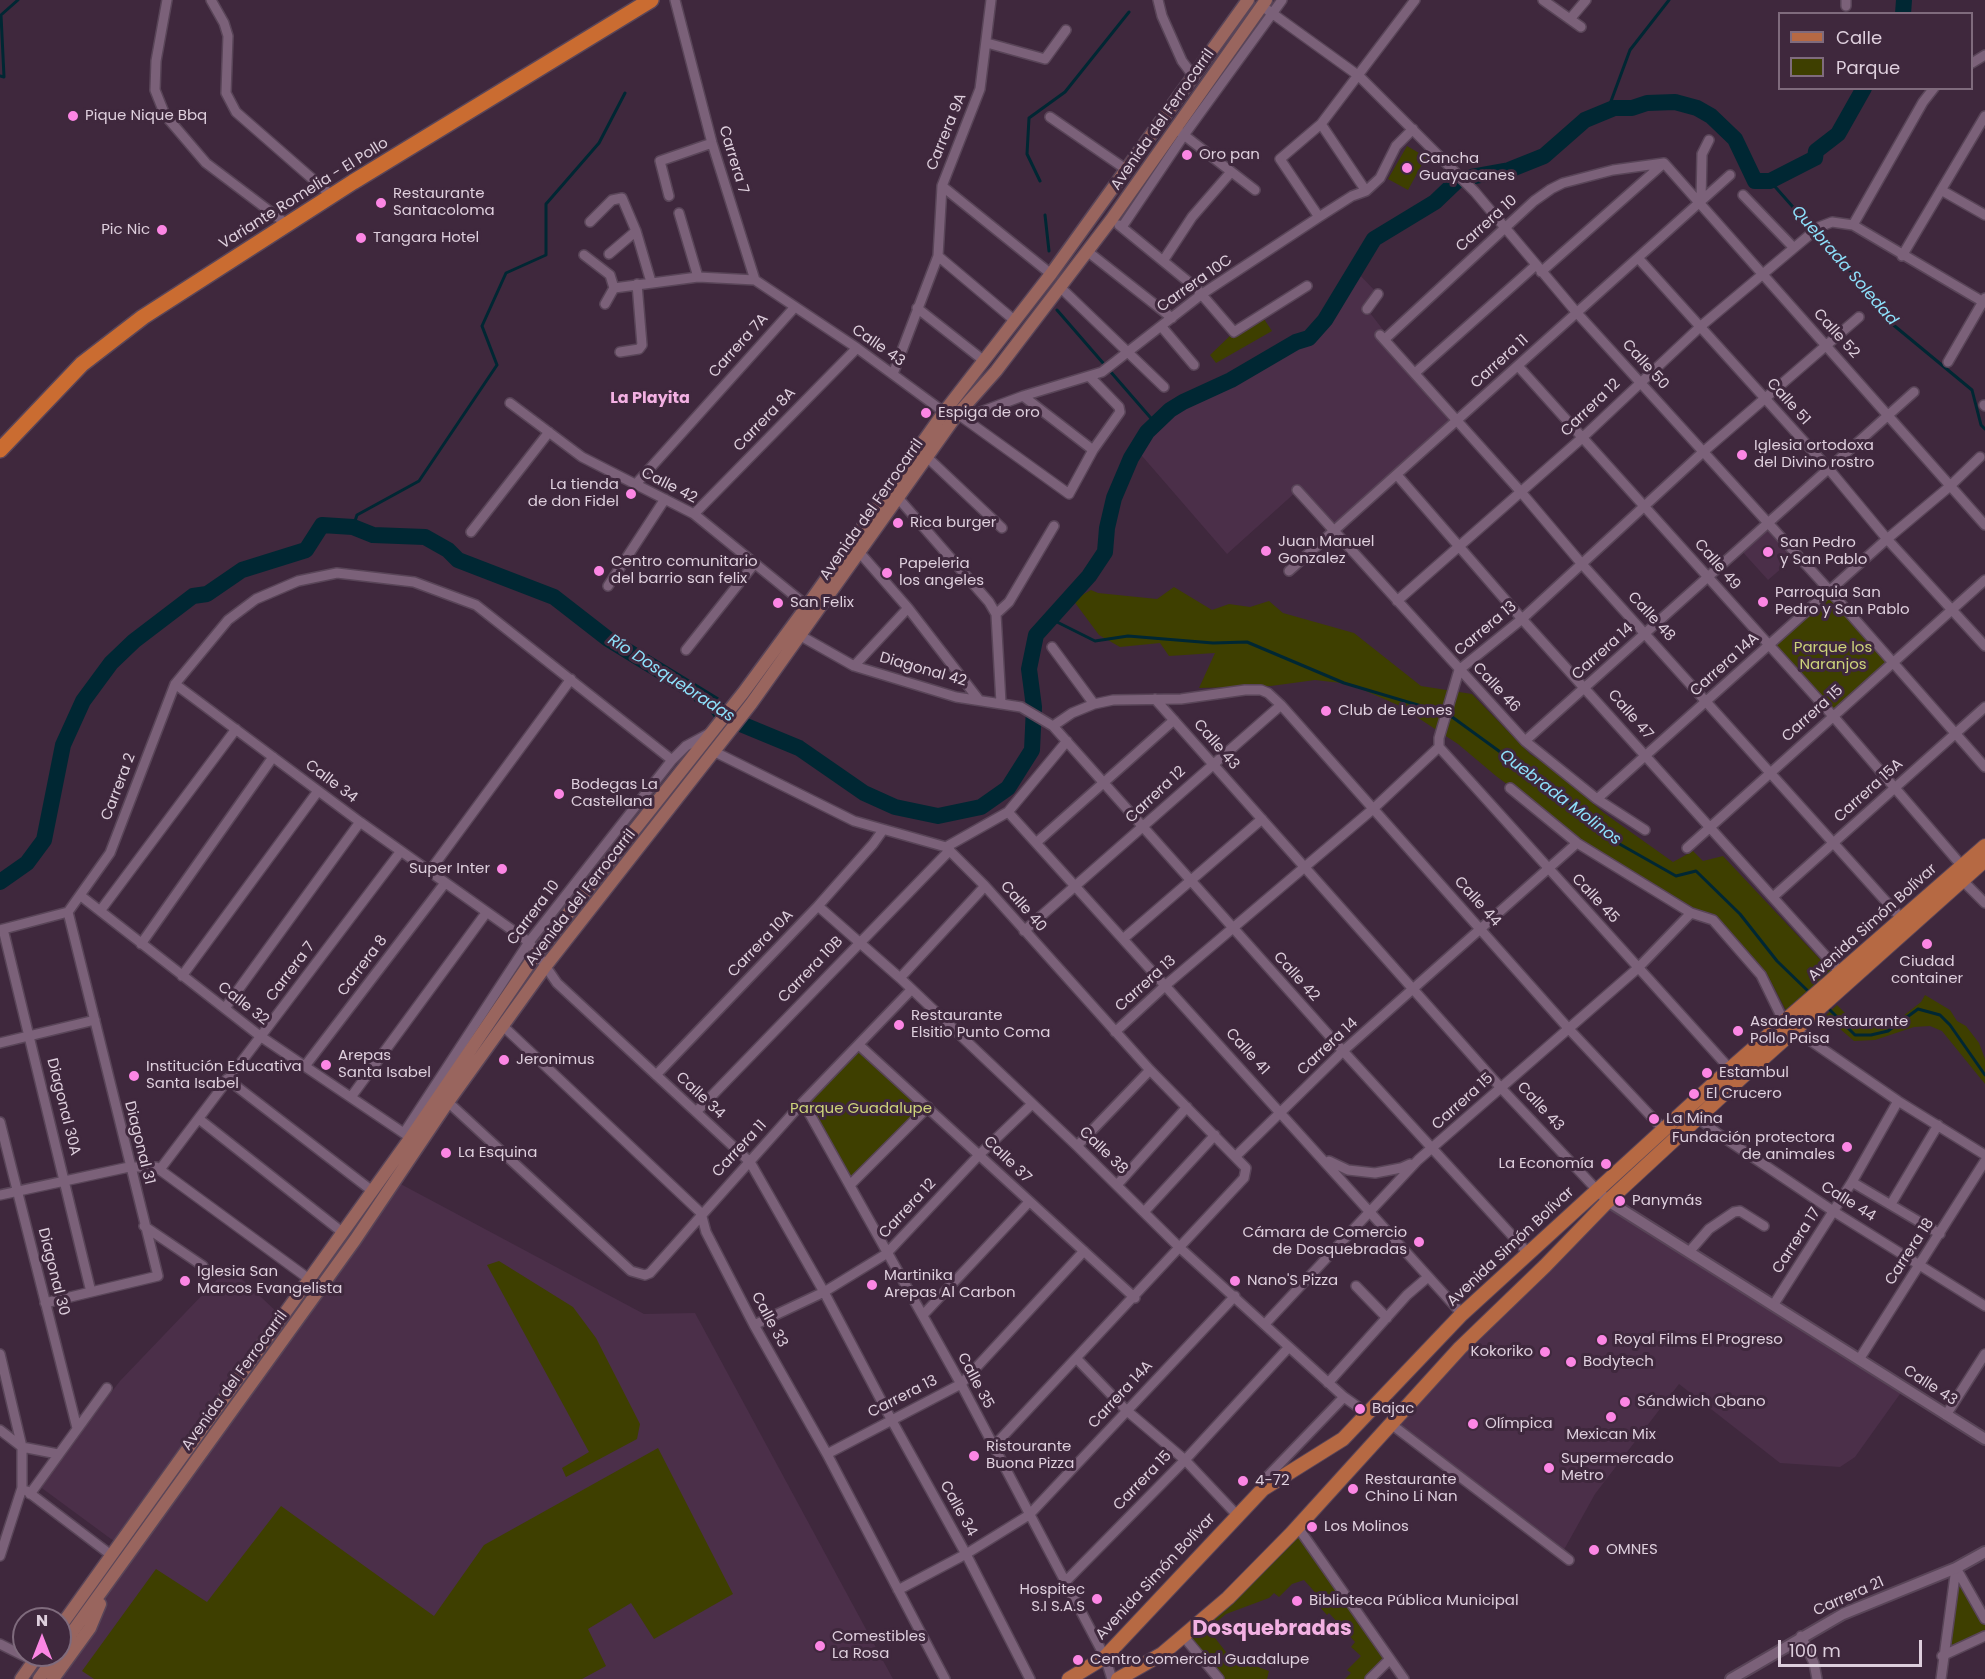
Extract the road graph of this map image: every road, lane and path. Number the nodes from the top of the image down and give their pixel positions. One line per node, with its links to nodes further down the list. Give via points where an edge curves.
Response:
1 (167, 0): 44 (street, via 155,90 165,116 206,163)
2 (211, 0): 36 (street, via 228,36 226,93 236,112)
3 (651, 0): 36 (highway, Variante Romelia - El Pollo)
4 (675, 0): 26 (street, Carrera 7)
5 (992, 0): 16 (street, Carrera 9A)
6 (1158, 0): 18 (street, via 1182,61)
7 (1248, 0): 18 (main road, Avenida del Ferrocarril)
8 (1282, 0): 12 (street)
9 (1415, 0): 17 (street)
10 (1543, 0): 13 (street)
11 (1586, 0): 13 (street)
12 (1267, 6): 17 (street, Calle 50); 24 (main road, Avenida del Ferrocarril)
13 (1570, 19): 14 (street)
14 (1581, 27)
15 (1066, 30): 16 (street, via 1045,59)
16 (987, 43): 31 (street, Carrera 9A, via 974,108)
17 (1359, 76): 22 (street); 23 (street, Calle 50)
18 (1194, 77): 28 (main road, Avenida del Ferrocarril)
19 (1932, 90): 45 (street)
20 (1050, 117): 28 (street)
21 (1985, 117): 33 (street)
22 (1322, 124): 34 (street); 41 (street, via 1280,159)
23 (1413, 129): 34 (street, Carrera 10C, via 1396,146 1380,178); 46 (street, Calle 50)
24 (1179, 132): 29 (street); 43 (main road, Avenida del Ferrocarril)
25 (1708, 140): 38 (street, via 1702,154)
26 (712, 143): 37 (street, via 660,161); 60 (street, Carrera 7)
27 (1664, 163): 38 (street, Calle 52); 46 (street, Carrera 10, via 1613,170 1563,183 1534,201); 56 (street)
28 (1127, 170): 57 (main road, Avenida del Ferrocarril)
29 (1231, 172): 32 (street); 55 (street, via 1192,217)
30 (1730, 175): 38 (street, Carrera 11)
31 (942, 186): 52 (street, Carrera 9A); 57 (street)
32 (1255, 190)
33 (1941, 190): 40 (street); 53 (street)
34 (1366, 192): 41 (street, Carrera 10C, via 1352,196)
35 (1743, 195): 48 (street)
36 (332, 196): 44 (highway, Variante Romelia - El Pollo)
37 (669, 196)
38 (1701, 201): 54 (street, Carrera 11); 58 (street, Calle 52)
39 (679, 213): 59 (street)
40 (1985, 215)
41 (1319, 217): 66 (street, Carrera 10C)
42 (590, 222): 47 (street, via 612,200 622,198)
43 (1117, 224): 49 (main road, Avenida del Ferrocarril); 55 (street)
44 (288, 225): 103 (highway, Variante Romelia - El Pollo, via 104,346 58,387)
45 (1853, 225): 48 (street, Carrera 12, via 1836,222 1819,227); 53 (street)
46 (1506, 230): 56 (street, Calle 50); 79 (street, Carrera 10)
47 (636, 231): 50 (street); 61 (street)
48 (1793, 247): 58 (street, Carrera 12)
49 (1087, 251): 65 (main road, Avenida del Ferrocarril); 75 (street)
50 (609, 254)
51 (584, 255): 64 (street, via 610,275)
52 (938, 256): 71 (street, Carrera 9A); 76 (street)
53 (1902, 256): 68 (street)
54 (1639, 259): 73 (street, Carrera 11); 77 (street, Calle 51)
55 (1162, 261): 66 (street)
56 (1539, 268): 73 (street, Calle 50); 88 (street)
57 (1051, 274): 76 (main road, Avenida del Ferrocarril)
58 (1763, 275): 77 (street, Carrera 12); 80 (street, Calle 52)
59 (698, 277): 60 (street); 61 (street)
60 (755, 280): 70 (street)
61 (651, 282): 62 (street)
62 (637, 284): 64 (street); 82 (street, via 642,345 639,349)
63 (1307, 286): 66 (street, via 1234,332)
64 (614, 288): 69 (street)
65 (1061, 288): 83 (street); 99 (main road, Avenida del Ferrocarril)
66 (1202, 294): 75 (street, Carrera 10C)
67 (1378, 294): 72 (street)
68 (1984, 301): 85 (street)
69 (605, 303)
70 (794, 308): 81 (street, Calle 43); 110 (street, Carrera 7A)
71 (917, 308): 84 (street); 89 (street, Carrera 9A)
72 (1367, 309)
73 (1577, 313): 87 (street, Carrera 11); 91 (street, Calle 50)
74 (1859, 316): 80 (street, Carrera 13)
75 (1172, 318): 78 (street, Carrera 10C)
76 (1014, 320): 84 (main road, Avenida del Ferrocarril)
77 (1701, 326): 91 (street, Carrera 12); 95 (street, Calle 51)
78 (1161, 327): 83 (street, Carrera 10C); 86 (street)
79 (1383, 337): 88 (street, Calle 48)
80 (1826, 345): 95 (street, Carrera 13); 98 (street, Calle 52)
81 (857, 348): 89 (street, Calle 43); 117 (street, Carrera 8A)
82 (620, 351)
83 (1129, 351): 90 (street, Carrera 10C); 92 (street)
84 (983, 360): 97 (main road, Avenida del Ferrocarril)
85 (1948, 362)
86 (1194, 364)
87 (1518, 366): 100 (street, Carrera 11); 102 (street, Calle 49)
88 (1415, 373): 100 (street, Calle 48)
89 (893, 374): 97 (street, Calle 43)
90 (1090, 377): 94 (street, Carrera 10C); 104 (street, via 1120,412)
91 (1640, 381): 102 (street, Carrera 12); 105 (street, Calle 50)
92 (1164, 387)
93 (1914, 392): 98 (street, Carrera 14)
94 (1023, 396): 99 (street, Carrera 10C); 104 (street)
95 (1765, 400): 105 (street, Carrera 13); 108 (street, Calle 51)
96 (510, 403): 101 (street, Calle 42)
97 (944, 412): 135 (main road, Avenida del Ferrocarril)
98 (1889, 416): 108 (street, Carrera 14); 111 (street, Calle 52)
99 (960, 417): 104 (street, via 1069,494); 107 (main road, Avenida del Ferrocarril)
100 (1457, 421): 109 (street, Carrera 11); 113 (street, Calle 48)
101 (549, 432): 110 (street, Calle 42, via 582,457); 123 (street)
102 (1582, 438): 113 (street, Carrera 12); 116 (street, Calle 49)
103 (0, 450)
104 (1093, 450)
105 (1703, 452): 116 (street, Carrera 13); 118 (street, Calle 50)
106 (1980, 457): 111 (street, Carrera 14A)
107 (928, 458): 115 (main road, Avenida del Ferrocarril); 121 (street)
108 (1828, 468): 118 (street, Carrera 14); 124 (street, Calle 51)
109 (1397, 475): 122 (street, Carrera 11); 125 (street, Calle 47)
110 (634, 485): 114 (street, Calle 42)
111 (1949, 487): 119 (street, Calle 52); 124 (street, Carrera 14A)
112 (1297, 490): 122 (street, Calle 46)
113 (1521, 492): 125 (street, Carrera 12); 128 (street, Calle 48)
114 (666, 499): 117 (street, Calle 42); 132 (street)
115 (898, 499): 126 (main road, Avenida del Ferrocarril); 138 (street)
116 (1645, 507): 128 (street, Carrera 13); 130 (street, Calle 49)
117 (694, 514): 127 (street, Calle 42)
118 (1769, 524): 130 (street, Carrera 14); 133 (street, Calle 50)
119 (1985, 525)
120 (1054, 526): 138 (street, via 1009,602)
121 (1002, 528)
122 (1334, 530): 129 (street, Carrera 11); 134 (street, Calle 46)
123 (471, 532)
124 (1887, 539): 133 (street, Carrera 14A); 137 (street, Calle 51)
125 (1460, 547): 134 (street, Carrera 12); 139 (street, Calle 47)
126 (860, 553): 136 (street); 141 (main road, Avenida del Ferrocarril)
127 (755, 563): 135 (street, Calle 42); 145 (street)
128 (1581, 563): 139 (street, Carrera 13); 140 (street, Calle 48)
129 (1289, 570)
130 (1708, 577): 140 (street, Carrera 14); 142 (street, Calle 49)
131 (1985, 580): 137 (street, Carrera 15)
132 (608, 586)
133 (1830, 591): 142 (street, Carrera 14A); 146 (street, Calle 50)
134 (1397, 601): 148 (street, Calle 46)
135 (807, 606): 164 (main road, Avenida del Ferrocarril)
136 (908, 608): 147 (street); 153 (street)
137 (1951, 611): 143 (street, Calle 51); 146 (street, Carrera 15)
138 (996, 614): 155 (street)
139 (1522, 619): 148 (street, Carrera 13); 151 (street, Calle 47)
140 (1646, 634): 151 (street, Carrera 14); 154 (street, Calle 48)
141 (801, 636): 147 (street, Diagonal 42); 169 (main road, Avenida del Ferrocarril)
142 (1768, 646): 154 (street, Carrera 14A); 159 (street, Calle 49)
143 (1985, 646)
144 (1052, 647): 156 (street)
145 (686, 650)
146 (1893, 662): 159 (street, Carrera 15); 165 (street, Calle 50)
147 (854, 666): 153 (street, Diagonal 42, via 956,697)
148 (1459, 670): 167 (street, Calle 46); 168 (street, Carrera 13)
149 (571, 679): 150 (street, Carrera 2, via 476,605 414,582 337,573 298,581 256,599 228,620); 172 (street, Carrera 2); 200 (street)
150 (175, 684): 163 (street, Calle 34); 206 (street, Carrera 2, via 110,853)
151 (1586, 687): 167 (street, Carrera 14); 170 (street, Calle 47)
152 (1155, 699): 156 (street); 157 (street, Calle 44, via 1261,690); 161 (street, Calle 43)
153 (979, 700): 155 (street, Diagonal 42)
154 (1709, 701): 170 (street, Carrera 14A); 175 (street, Calle 48)
155 (1001, 702): 160 (street, Diagonal 42)
156 (1094, 704): 162 (street)
157 (1281, 705): 173 (street, Carrera 12); 181 (street, Calle 44)
158 (1985, 707): 165 (street, Carrera 15A)
159 (1833, 716): 175 (street, Carrera 15); 178 (street, Calle 49)
160 (1042, 718): 162 (street, Calle 42)
161 (1174, 720): 173 (street, Calle 43); 176 (street)
162 (1053, 726): 166 (street, Calle 42)
163 (236, 729): 171 (street, Calle 34); 210 (street)
164 (712, 732): 172 (street, Carrera 10, via 686,746); 223 (main road, Avenida del Ferrocarril)
165 (1955, 733): 174 (street, Calle 50); 178 (street, Carrera 15A)
166 (1067, 741): 176 (street, Calle 42); 182 (street, Carrera 10B)
167 (1525, 741): 180 (street, Calle 46)
168 (1439, 747): 181 (street, Carrera 13); 199 (street, Calle 45)
169 (715, 752): 187 (street, Calle 40, via 854,821); 224 (main road, Avenida del Ferrocarril)
170 (1645, 755): 180 (street, Carrera 14A); 186 (street, Calle 47)
171 (273, 757): 179 (street, Calle 34); 222 (street)
172 (672, 760): 220 (street, Carrera 10)
173 (1212, 764): 183 (street, Calle 43); 185 (street, Carrera 12)
174 (1985, 767)
175 (1771, 772): 186 (street, Carrera 15); 191 (street, Calle 48)
176 (1103, 784): 185 (street, Calle 42); 189 (street)
177 (1509, 788): 190 (street)
178 (1895, 788): 191 (street, Carrera 15A); 197 (street, Calle 49)
179 (318, 791): 184 (street, Calle 34); 227 (street)
180 (1597, 799): 188 (street, Calle 46)
181 (1373, 809): 198 (street, Carrera 13); 217 (street, Calle 44)
182 (1008, 812): 189 (street, Calle 41); 194 (street, Carrera 10B)
183 (1262, 819): 198 (street, Calle 43); 201 (street)
184 (360, 822): 195 (street, Calle 34); 233 (street)
185 (1143, 827): 201 (street, Calle 42); 205 (street, Carrera 12)
186 (1710, 827): 193 (street, Carrera 15); 207 (street, Calle 47)
187 (883, 830): 194 (street, Calle 40); 209 (street, Carrera 10A)
188 (1645, 830)
189 (1037, 842): 205 (street, Calle 41)
190 (1577, 843): 199 (street, Carrera 14); 213 (street)
191 (1834, 844): 207 (street, Carrera 15A); 214 (street, Calle 48)
192 (1985, 846): 197 (main road, Avenida Simón Bolívar)
193 (1687, 848)
194 (948, 849): 204 (street, Calle 40); 221 (street, Carrera 10B)
195 (401, 851): 200 (street, Calle 34); 240 (street, Carrera 7)
196 (1985, 860): 202 (main road, Avenida Simón Bolívar)
197 (1962, 866): 214 (main road, Avenida Simón Bolívar)
198 (1305, 867): 215 (street, Carrera 13); 231 (street, Calle 43)
199 (1549, 871): 217 (street, Carrera 14); 225 (street, Calle 45)
200 (429, 872): 203 (street, Calle 34)
201 (1190, 881): 215 (street, Calle 42); 219 (street)
202 (1963, 881): 208 (street); 232 (main road, Avenida Simón Bolívar)
203 (445, 883): 212 (street, Calle 34); 244 (street, Carrera 8)
204 (985, 885): 218 (street, Calle 40); 228 (street)
205 (1076, 888): 218 (street, Carrera 12); 219 (street, Calle 41)
206 (81, 896): 210 (street, Calle 32); 211 (street)
207 (1773, 897): 226 (street, Calle 47)
208 (1985, 903)
209 (818, 906): 221 (street, Calle 38); 247 (street, Carrera 10A)
210 (100, 911): 222 (street, Calle 32)
211 (68, 912): 216 (street); 234 (street, Diagonal 31)
212 (486, 913): 220 (street, Calle 34); 250 (street)
213 (1691, 913): 225 (street, Carrera 15); 236 (street, via 1713,920 1740,950 1761,975)
214 (1901, 918): 226 (main road, Avenida Simón Bolívar)
215 (1233, 928): 229 (street, Carrera 13); 243 (street, Calle 42)
216 (2, 930): 239 (street, Diagonal 30A)
217 (1482, 930): 231 (street, Carrera 14); 237 (street, Calle 44)
218 (1024, 932): 238 (street, Calle 40)
219 (1123, 939): 229 (street, Calle 41)
220 (529, 942): 223 (street, Calle 34); 264 (street, Carrera 10)
221 (859, 942): 228 (street, Calle 38); 257 (street, Carrera 10B)
222 (141, 944): 227 (street, Calle 32)
223 (536, 954): 224 (street, Calle 34); 264 (main road, Avenida del Ferrocarril)
224 (545, 967): 235 (main road, Avenida del Ferrocarril); 247 (street, Calle 34, via 557,983)
225 (1638, 968): 237 (street, Carrera 15); 245 (street, Calle 45)
226 (1841, 973): 232 (main road, Avenida Simón Bolívar)
227 (182, 976): 233 (street, Calle 32)
228 (900, 978): 230 (street, Calle 38)
229 (1167, 984): 238 (street, Carrera 13); 258 (street, Calle 41)
230 (911, 990): 242 (street, Carrera 11); 254 (street, Calle 38)
231 (1414, 991): 243 (street, Carrera 14); 249 (street, Calle 43)
232 (1831, 992): 236 (main road, Avenida Simón Bolívar)
233 (225, 1008): 240 (street, Calle 32)
234 (95, 1020): 239 (street); 275 (street, Diagonal 31)
235 (503, 1026): 252 (main road, Avenida del Ferrocarril); 291 (street, Calle 33)
236 (1790, 1026): 245 (main road, Avenida Simón Bolívar); 251 (street); 259 (main road, Avenida Simón Bolívar)
237 (1568, 1028): 249 (street, Carrera 15); 263 (street, Calle 44)
238 (1115, 1032): 246 (street, Calle 40)
239 (30, 1036): 241 (street); 277 (street, Diagonal 30A)
240 (261, 1036): 244 (street, Calle 32); 248 (street, Carrera 7)
241 (0, 1043)
242 (859, 1045): 253 (street, Carrera 11); 255 (street, Calle 37)
243 (1343, 1051): 258 (street, Carrera 14); 267 (street, Calle 42)
244 (305, 1066): 250 (street, Calle 32)
245 (1730, 1069): 263 (main road, Avenida Simón Bolívar)
246 (1150, 1070): 256 (street, Calle 40); 266 (street)
247 (656, 1075): 257 (street, Calle 34)
248 (227, 1079): 260 (street, Carrera 7); 281 (street)
249 (1501, 1088): 267 (street, Carrera 15); 282 (street, Calle 43)
250 (351, 1097): 264 (street, Calle 32)
251 (1898, 1101): 262 (street); 278 (street, Carrera 17)
252 (448, 1102): 291 (street, Carrera 11, via 641,1275 650,1273); 352 (main road, Avenida del Ferrocarril, via 361,1232)
253 (803, 1102): 274 (street, Carrera 11); 279 (street, Calle 35)
254 (1032, 1104): 266 (street, Calle 38); 269 (street, Carrera 12)
255 (928, 1107): 269 (street, Calle 37); 279 (street)
256 (1187, 1107): 265 (street, Calle 40); 280 (street)
257 (696, 1112): 274 (street, Calle 34)
258 (1281, 1112): 268 (street, Calle 41); 270 (street, Carrera 14)
259 (1698, 1118): 285 (main road, Avenida Simón Bolívar); 288 (street, Calle 44)
260 (199, 1119): 276 (street, Carrera 7); 294 (street)
261 (0, 1122): 283 (street, Diagonal 30)
262 (1938, 1125): 271 (street); 287 (street)
263 (1664, 1130): 282 (main road, Avenida Simón Bolívar); 285 (main road)
264 (407, 1135): 281 (main road, Avenida del Ferrocarril)
265 (1215, 1135): 270 (street, Calle 40); 289 (street)
266 (1077, 1146): 280 (street, Calle 38)
267 (1432, 1149): 272 (street, Carrera 15); 300 (street, Calle 42)
268 (1317, 1152): 272 (street, via 1335,1166 1367,1172 1401,1168); 290 (street, Calle 41)
269 (980, 1154): 286 (street, Calle 37); 299 (street, Carrera 12)
270 (1236, 1155): 296 (street, Calle 40, via 1247,1172)
271 (1985, 1155)
272 (1418, 1160): 290 (street, Carrera 15)
273 (1985, 1161): 295 (street, Carrera 18)
274 (750, 1162): 291 (street, Carrera 11); 307 (street, Calle 34)
275 (129, 1167): 276 (street); 277 (street); 292 (street, Diagonal 31)
276 (161, 1168): 304 (street)
277 (65, 1180): 283 (street); 306 (street, Diagonal 30A)
278 (1852, 1182): 287 (street); 288 (street, Carrera 17)
279 (850, 1185): 299 (street, Calle 35)
280 (1117, 1185): 289 (street, Calle 38)
281 (371, 1190): 294 (main road, Avenida del Ferrocarril)
282 (1597, 1190): 285 (street, Calle 43); 300 (main road, Avenida Simón Bolívar)
283 (17, 1191): 284 (street); 310 (street, Diagonal 30)
284 (0, 1195)
285 (1608, 1201): 298 (street, Calle 43); 331 (main road, Avenida Simón Bolívar, via 1460,1348)
286 (1029, 1202): 297 (street, Calle 37); 314 (street)
287 (1891, 1204): 295 (street)
288 (1833, 1211): 301 (street, Calle 44); 311 (street, Carrera 17)
289 (1144, 1212): 296 (street, Calle 38)
290 (1368, 1212): 303 (street, Calle 41); 316 (street, Carrera 15)
291 (701, 1213): 317 (street, Calle 33, via 706,1232)
292 (144, 1226): 302 (street); 306 (street, Diagonal 31, via 158,1276)
293 (1764, 1226): 298 (street, via 1740,1211 1734,1212 1708,1229)
294 (342, 1232): 304 (main road, Avenida del Ferrocarril)
295 (1940, 1234): 301 (street, Carrera 18)
296 (1179, 1247): 308 (street, Calle 38); 309 (street)
297 (1084, 1251): 309 (street, Calle 37); 324 (street, Carrera 13)
298 (1689, 1252): 311 (street, Calle 43)
299 (886, 1254): 307 (street, Carrera 12); 314 (street, Calle 35)
300 (1529, 1254): 313 (main road, Avenida Simón Bolívar)
301 (1920, 1264): 312 (street, Calle 44); 321 (street, Carrera 18)
302 (203, 1266)
303 (1428, 1277): 313 (street, Calle 41); 315 (street)
304 (309, 1279): 347 (main road, Avenida del Ferrocarril)
305 (1356, 1286): 315 (street)
306 (91, 1292): 310 (street)
307 (824, 1292): 317 (street, Carrera 12); 330 (street, Calle 34)
308 (1235, 1296): 316 (street, Calle 38); 327 (street, Carrera 14A)
309 (1135, 1298): 322 (street)
310 (45, 1303): 332 (street, Diagonal 30)
311 (1774, 1304): 321 (street, Calle 43)
312 (1985, 1306)
313 (1462, 1314): 328 (main road, Avenida Simón Bolívar)
314 (923, 1315): 324 (street, Calle 35)
315 (1387, 1318): 323 (street)
316 (1265, 1324): 318 (street, Calle 38)
317 (754, 1325): 338 (street, Calle 33)
318 (1289, 1347): 323 (street, Calle 38); 339 (street, Carrera 15)
319 (0, 1353): 335 (street)
320 (1985, 1354): 329 (street)
321 (1860, 1358): 329 (street, Calle 43)
322 (1077, 1359): 327 (street); 336 (street)
323 (1328, 1383): 326 (street, Calle 38)
324 (961, 1384): 330 (street, Carrera 13); 336 (street, Calle 35)
325 (107, 1388): 332 (street)
326 (1344, 1397): 328 (street, Calle 38); 340 (street, via 1266,1478)
327 (1126, 1410): 339 (street); 343 (street, Carrera 14A)
328 (1368, 1414): 340 (main road, Avenida Simón Bolívar, via 1332,1448)
329 (1946, 1415): 334 (street, Calle 43)
330 (891, 1419): 338 (street, Carrera 13); 346 (street, Calle 34)
331 (1391, 1424): 344 (main road, Avenida Simón Bolívar); 349 (street)
332 (77, 1428): 337 (street)
333 (0, 1430): 335 (street)
334 (1985, 1439)
335 (22, 1447): 337 (street); 341 (street)
336 (993, 1447): 343 (street, Calle 35)
337 (58, 1454): 341 (street)
338 (827, 1454): 353 (street, Calle 33)
339 (1185, 1460): 342 (street); 351 (street, Carrera 15)
340 (1263, 1489): 342 (main road, Avenida Simón Bolívar)
341 (26, 1491): 347 (street); 348 (street)
342 (1236, 1514): 361 (main road, Avenida Simón Bolívar)
343 (1029, 1515): 346 (street); 351 (street, Calle 35)
344 (1298, 1526): 359 (main road, Avenida Simón Bolívar); 362 (street)
345 (1985, 1552): 350 (street, Carrera 21)
346 (966, 1554): 353 (street); 365 (street, Calle 34)
347 (111, 1555): 354 (main road, Avenida del Ferrocarril)
348 (0, 1556)
349 (1569, 1560)
350 (1956, 1568): 355 (street); 357 (street, Carrera 21, via 1843,1614); 360 (street)
351 (1065, 1582): 361 (street, Calle 35)
352 (107, 1586): 356 (main road, Avenida del Ferrocarril); 363 (main road, via 90,1628)
353 (898, 1590): 364 (street, Calle 33)
354 (72, 1610)
355 (1985, 1619)
356 (72, 1634)
357 (1801, 1636): 372 (street, Carrera 21); 373 (street)
358 (1985, 1636): 360 (street)
359 (1184, 1637): 368 (main road, Avenida Simón Bolívar); 369 (street)
360 (1942, 1656): 374 (street)
361 (1104, 1657): 366 (main road, Avenida Simón Bolívar); 367 (street, Calle 35)
362 (1389, 1660): 370 (street); 371 (street)
363 (58, 1677)
364 (945, 1679)
365 (1030, 1679)
366 (1069, 1679)
367 (1112, 1679)
368 (1118, 1679)
369 (1219, 1679)
370 (1370, 1679)
371 (1404, 1679)
372 (1731, 1679)
373 (1817, 1679)
374 (1941, 1679)

